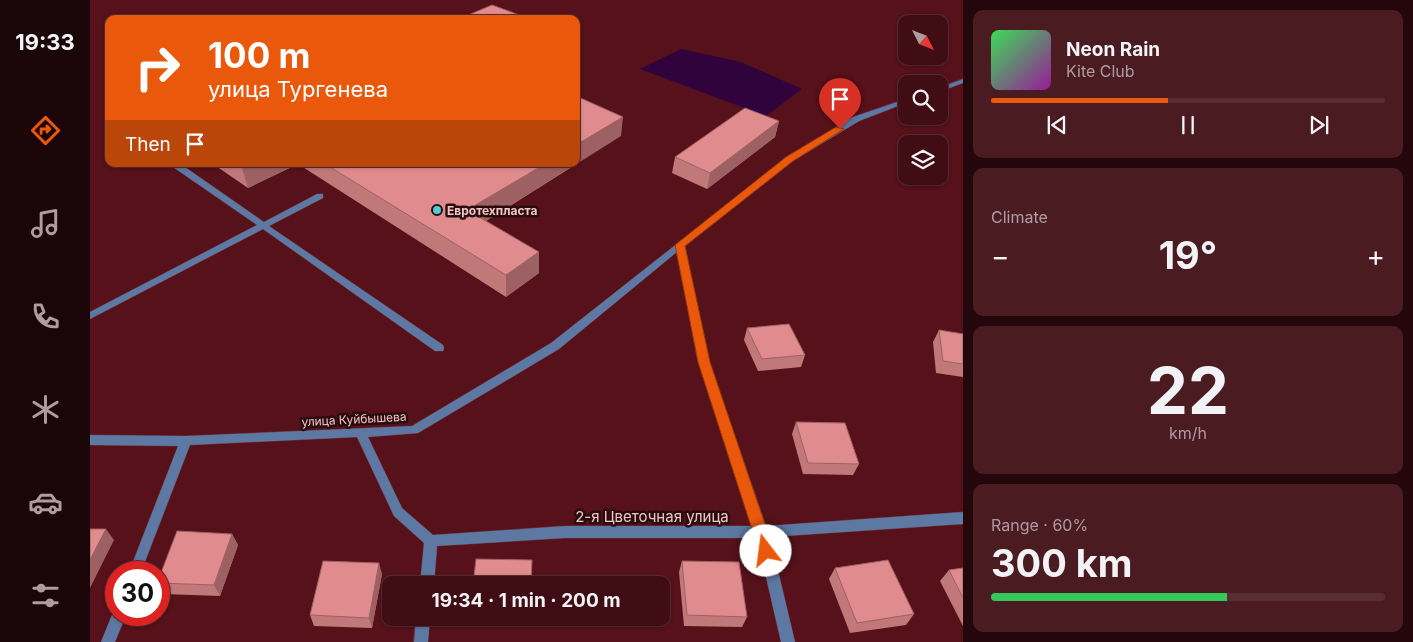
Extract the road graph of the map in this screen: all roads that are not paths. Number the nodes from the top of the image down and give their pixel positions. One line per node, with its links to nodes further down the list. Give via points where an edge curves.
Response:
1 (963, 81): 2 (street)
2 (948, 87)
3 (898, 105): 7 (street, улица Куйбышева, via 856,119 790,159)
4 (179, 167): 6 (street)
5 (320, 196): 6 (street)
6 (263, 225): 8 (street); 9 (street)
7 (680, 245): 10 (street, улица Куйбышева, via 555,346 414,430); 14 (street, via 704,362)
8 (90, 316)
9 (439, 348)
10 (360, 432): 12 (street, улица Куйбышева); 15 (street, via 398,512)
11 (90, 440): 12 (street, улица Куйбышева)
12 (186, 441): 16 (street)
13 (963, 518): 14 (street, 2-я Цветочная улица)
14 (762, 532): 15 (street, 2-я Цветочная улица, via 566,532); 22 (street)
15 (431, 541): 17 (street)
16 (139, 561)
17 (427, 576)
18 (115, 626): 20 (street)
19 (422, 626): 21 (street)
20 (108, 642)
21 (421, 642)
22 (788, 642)

